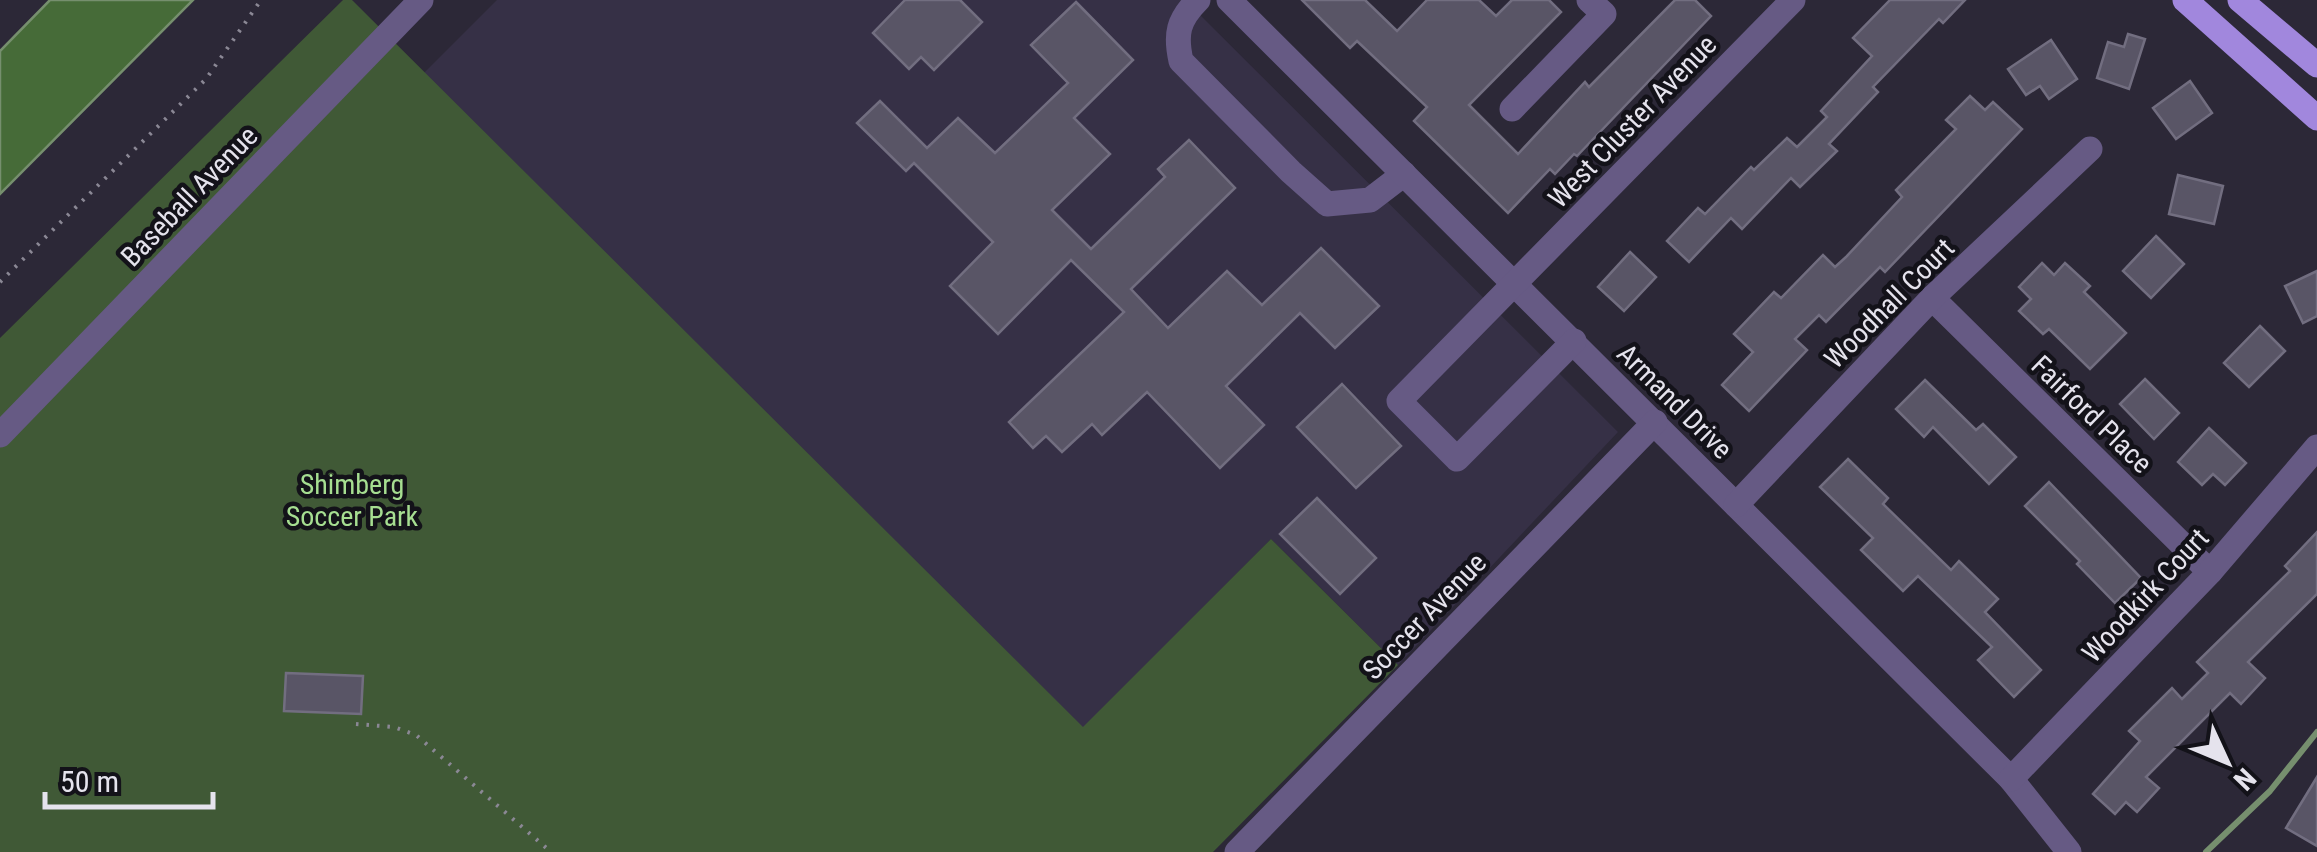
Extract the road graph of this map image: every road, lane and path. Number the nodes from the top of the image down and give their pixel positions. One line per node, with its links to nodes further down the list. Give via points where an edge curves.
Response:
1 (261, 0): 15 (path, via 206,79)
2 (421, 0): 20 (street, Baseball Avenue)
3 (1198, 0): 14 (street, via 1182,16 1176,39 1182,61 1327,204 1370,200)
4 (1230, 0): 14 (street, Armand Drive)
5 (1589, 0): 11 (street, via 1604,14)
6 (1793, 0): 16 (street, West Cluster Avenue)
7 (2184, 0): 9 (main road)
8 (2241, 0): 9 (street); 10 (main road)
9 (2216, 27): 12 (main road)
10 (2317, 66)
11 (1512, 110)
12 (2317, 118)
13 (2090, 149): 17 (street, Woodhall Court)
14 (1404, 174): 16 (street, Armand Drive)
15 (0, 282)
16 (1515, 284): 18 (street, Armand Drive); 18 (street, West Cluster Avenue, via 1398,401 1458,459)
17 (1932, 298): 22 (street, Woodhall Court); 23 (street, Fairford Place)
18 (1574, 341): 19 (street, Armand Drive)
19 (1655, 422): 22 (street, Armand Drive); 27 (street, Soccer Avenue)
20 (0, 434)
21 (2317, 447): 23 (street, Woodkirk Court)
22 (1736, 505): 25 (street, Armand Drive)
23 (2210, 572): 25 (street, Woodkirk Court)
24 (356, 724): 26 (path, via 416,735)
25 (2012, 778): 28 (street, Armand Drive)
26 (551, 852)
27 (1237, 852)
28 (2070, 852)

